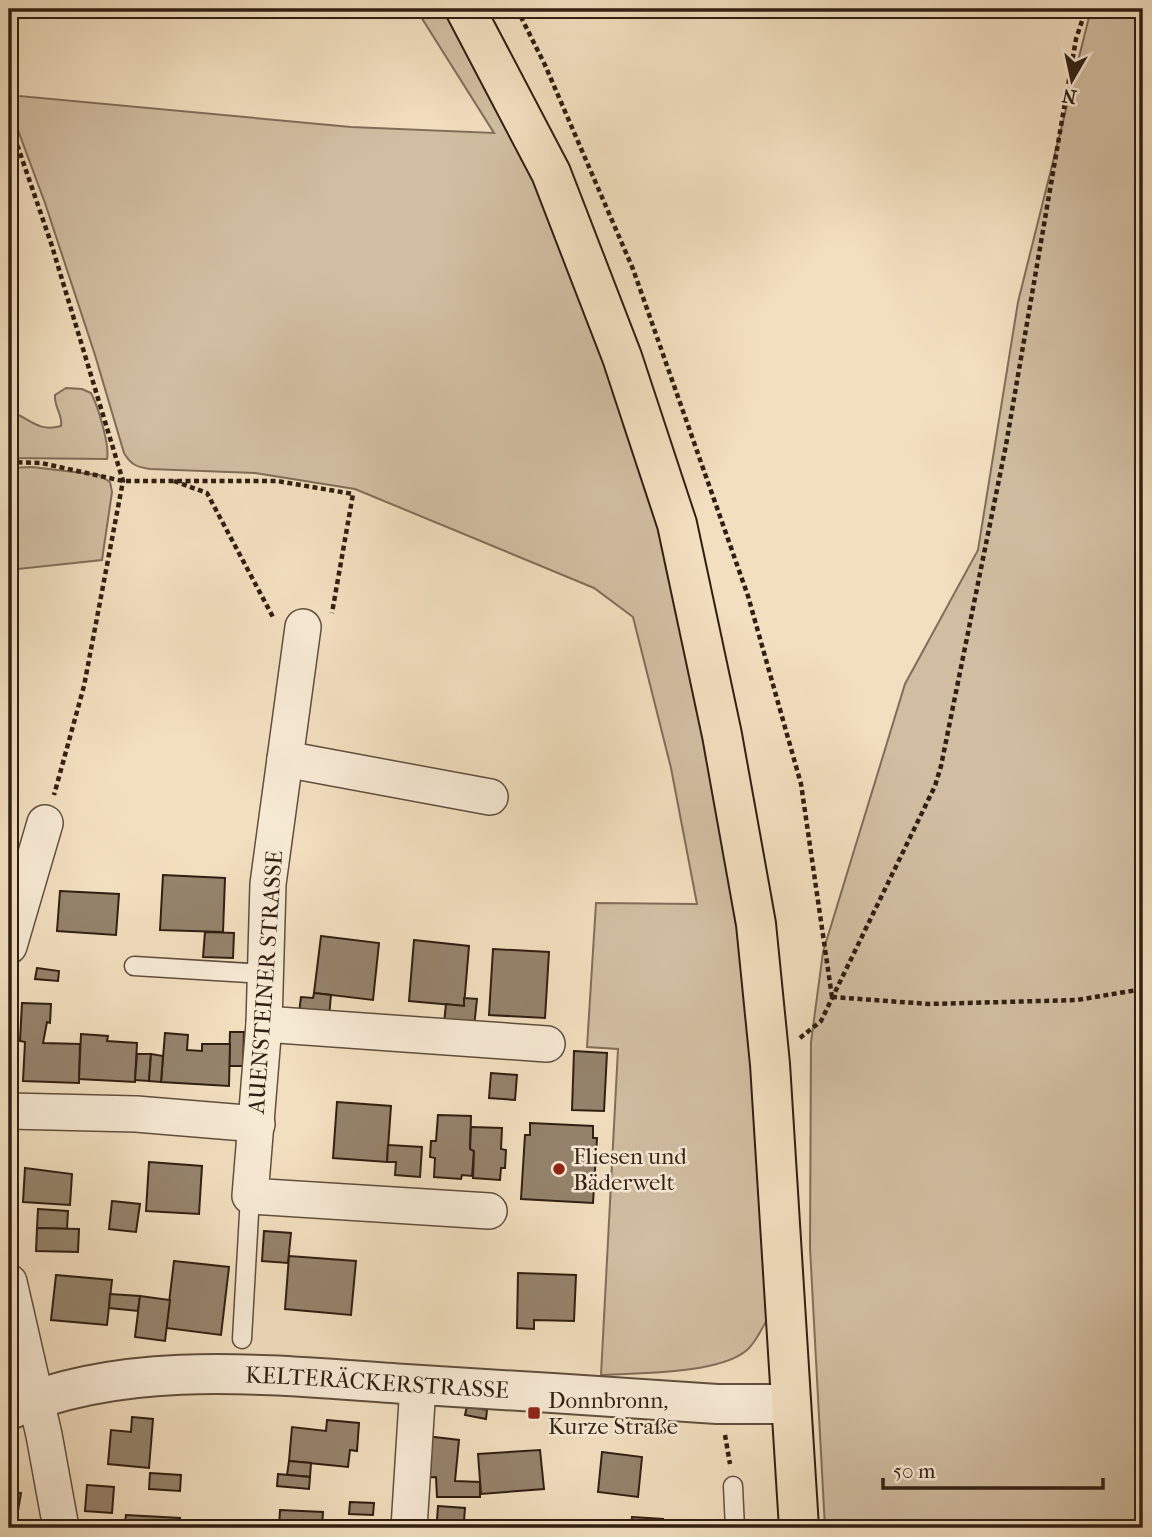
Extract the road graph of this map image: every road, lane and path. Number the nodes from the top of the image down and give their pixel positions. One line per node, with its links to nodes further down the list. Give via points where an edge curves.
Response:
1 (464, 9): 19 (main road, via 551,173 622,357 677,524 756,924)
2 (1086, 9): 16 (path, via 1076,39 1006,444 941,766)
3 (9, 121): 6 (path)
4 (9, 462): 6 (path, via 41,463)
5 (170, 480): 6 (path); 7 (path, via 277,481 353,494 331,617); 8 (path, via 206,493)
6 (124, 481): 11 (path, via 84,686)
7 (303, 627): 8 (street, AUENSTEINER STRASSE)
8 (298, 664): 9 (street, AUENSTEINER STRASSE)
9 (285, 759): 10 (street); 14 (street, AUENSTEINER STRASSE, via 268,884)
10 (490, 797)
11 (45, 823): 12 (street)
12 (9, 946)
13 (134, 966): 14 (lane)
14 (266, 974): 17 (street, AUENSTEINER STRASSE)
15 (1143, 989): 16 (path, via 1077,1000 943,1003)
16 (832, 997): 19 (path, via 821,1021)
17 (264, 1024): 18 (street); 21 (street, AUENSTEINER STRASSE)
18 (547, 1044)
19 (769, 1063): 29 (main road)
20 (9, 1111): 21 (street, via 136,1114)
21 (257, 1124): 22 (street, AUENSTEINER STRASSE)
22 (250, 1196): 23 (street); 25 (lane, AUENSTEINER STRASSE)
23 (489, 1211)
24 (9, 1282): 27 (street)
25 (242, 1339)
26 (418, 1385): 27 (street, KELTERÄCKERSTRASSE, via 189,1374 139,1377); 28 (street, KELTERÄCKERSTRASSE); 32 (street)
27 (22, 1404): 31 (street)
28 (717, 1404): 29 (street, KELTERÄCKERSTRASSE); 30 (path)
29 (791, 1404): 34 (main road)
30 (733, 1486): 33 (lane)
31 (61, 1528)
32 (409, 1528)
33 (735, 1528)
34 (799, 1528)

